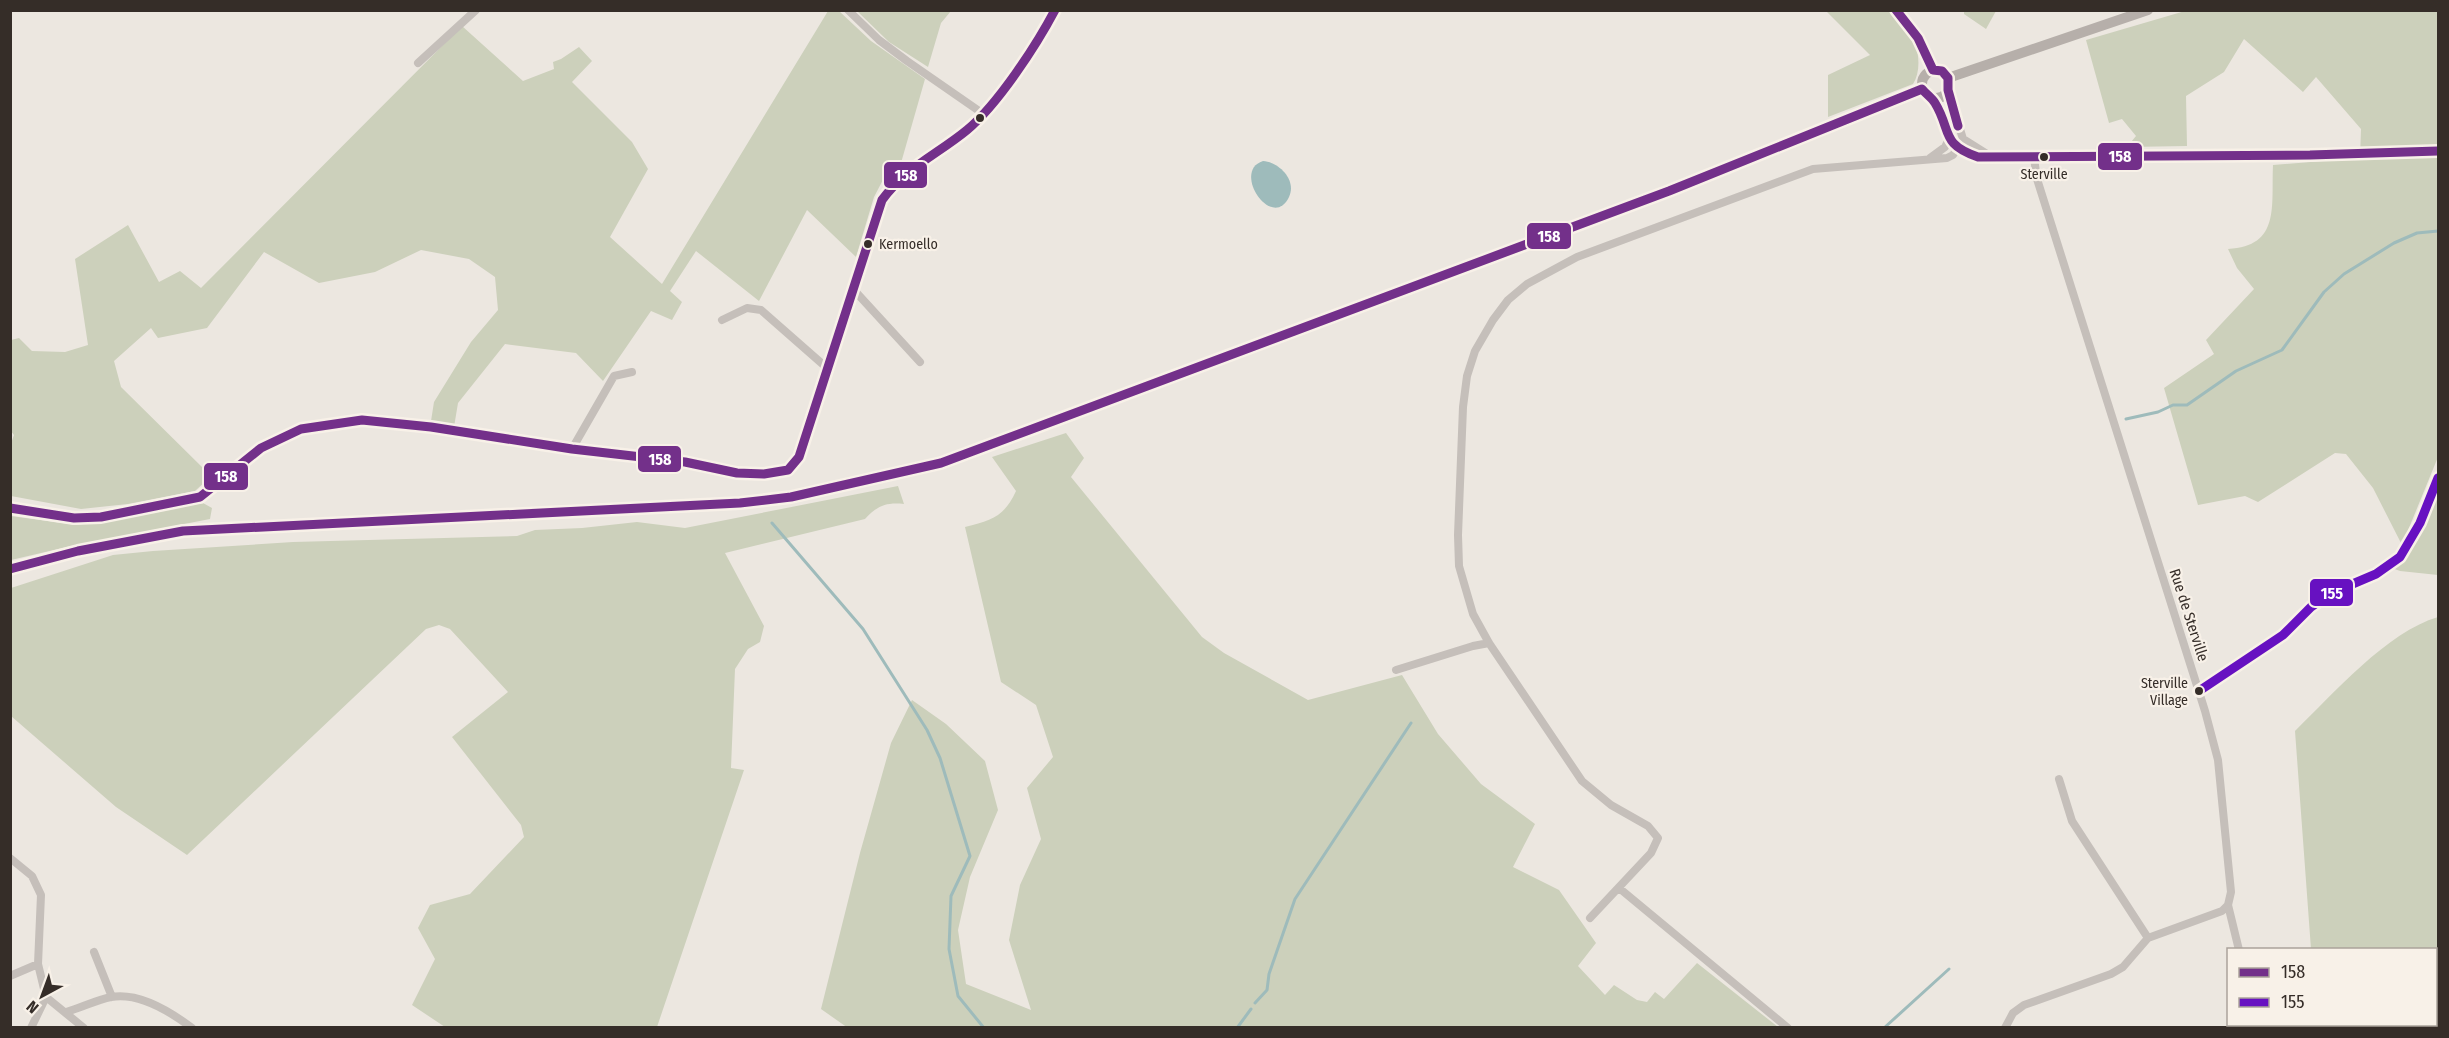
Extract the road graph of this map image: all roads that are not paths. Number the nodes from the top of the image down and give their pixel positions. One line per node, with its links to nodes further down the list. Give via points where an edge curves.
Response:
1 (476, 10): 6 (street)
2 (848, 10): 12 (street, via 879,40)
3 (1055, 10): 12 (street, via 1041,37)
4 (1896, 10): 7 (street, via 1914,29)
5 (2148, 10): 8 (main road)
6 (418, 63)
7 (1933, 70): 8 (main road, via 1942,71); 9 (main road, via 1923,79)
8 (1948, 78): 10 (main road)
9 (1922, 89): 11 (main road); 28 (main road, via 1669,191 941,463 791,497 740,503 183,531)
10 (1948, 90): 11 (main road, via 1940,97); 13 (street)
11 (1931, 97): 14 (street)
12 (982, 113): 20 (street, via 946,146 892,183 882,200)
13 (1963, 139): 15 (street); 17 (street)
14 (1948, 141): 15 (street); 19 (street)
15 (1958, 149): 17 (street, via 1978,157); 19 (street, via 1947,158)
16 (2439, 151): 18 (street)
17 (1990, 156): 18 (street)
18 (2034, 158): 31 (street, Rue de Sterville, via 2037,179)
19 (1929, 159): 29 (street, via 1813,169 1577,257 1527,284 1508,300 1475,351 1462,407 1459,566 1473,614)
20 (854, 290): 22 (street); 23 (street)
21 (723, 320): 23 (street, via 747,308 761,310)
22 (920, 362)
23 (826, 368): 25 (street, via 798,457 788,470 737,473 685,462)
24 (632, 372): 25 (street, via 614,376)
25 (572, 449): 27 (street, via 362,420 301,429 271,443 200,497 100,518)
26 (2439, 478): 31 (street, via 2420,524 2400,556 2376,574 2329,594 2283,635)
27 (10, 508)
28 (10, 569)
29 (1489, 643): 30 (street); 34 (street, via 1582,781 1611,805 1648,826 1658,838 1651,853)
30 (1396, 670)
31 (2199, 691): 35 (street, Rue de Sterville, via 2218,760 2231,892)
32 (2059, 779): 37 (street, via 2072,821)
33 (10, 858): 40 (street, via 32,876 41,895)
34 (1618, 888): 36 (street); 48 (street)
35 (2228, 905): 37 (street, via 2222,911); 38 (street, Rue de Sterville)
36 (1590, 918)
37 (2148, 938): 49 (street, via 2123,967 2024,1005 2013,1013)
38 (2239, 948)
39 (94, 952): 43 (street)
40 (38, 964): 41 (street); 42 (street)
41 (10, 976)
42 (46, 997): 44 (street); 45 (street)
43 (112, 997): 44 (street); 47 (street, via 136,999 170,1012)
44 (66, 1012): 46 (street)
45 (31, 1028)
46 (84, 1028)
47 (192, 1028)
48 (1788, 1028)
49 (2005, 1028)

